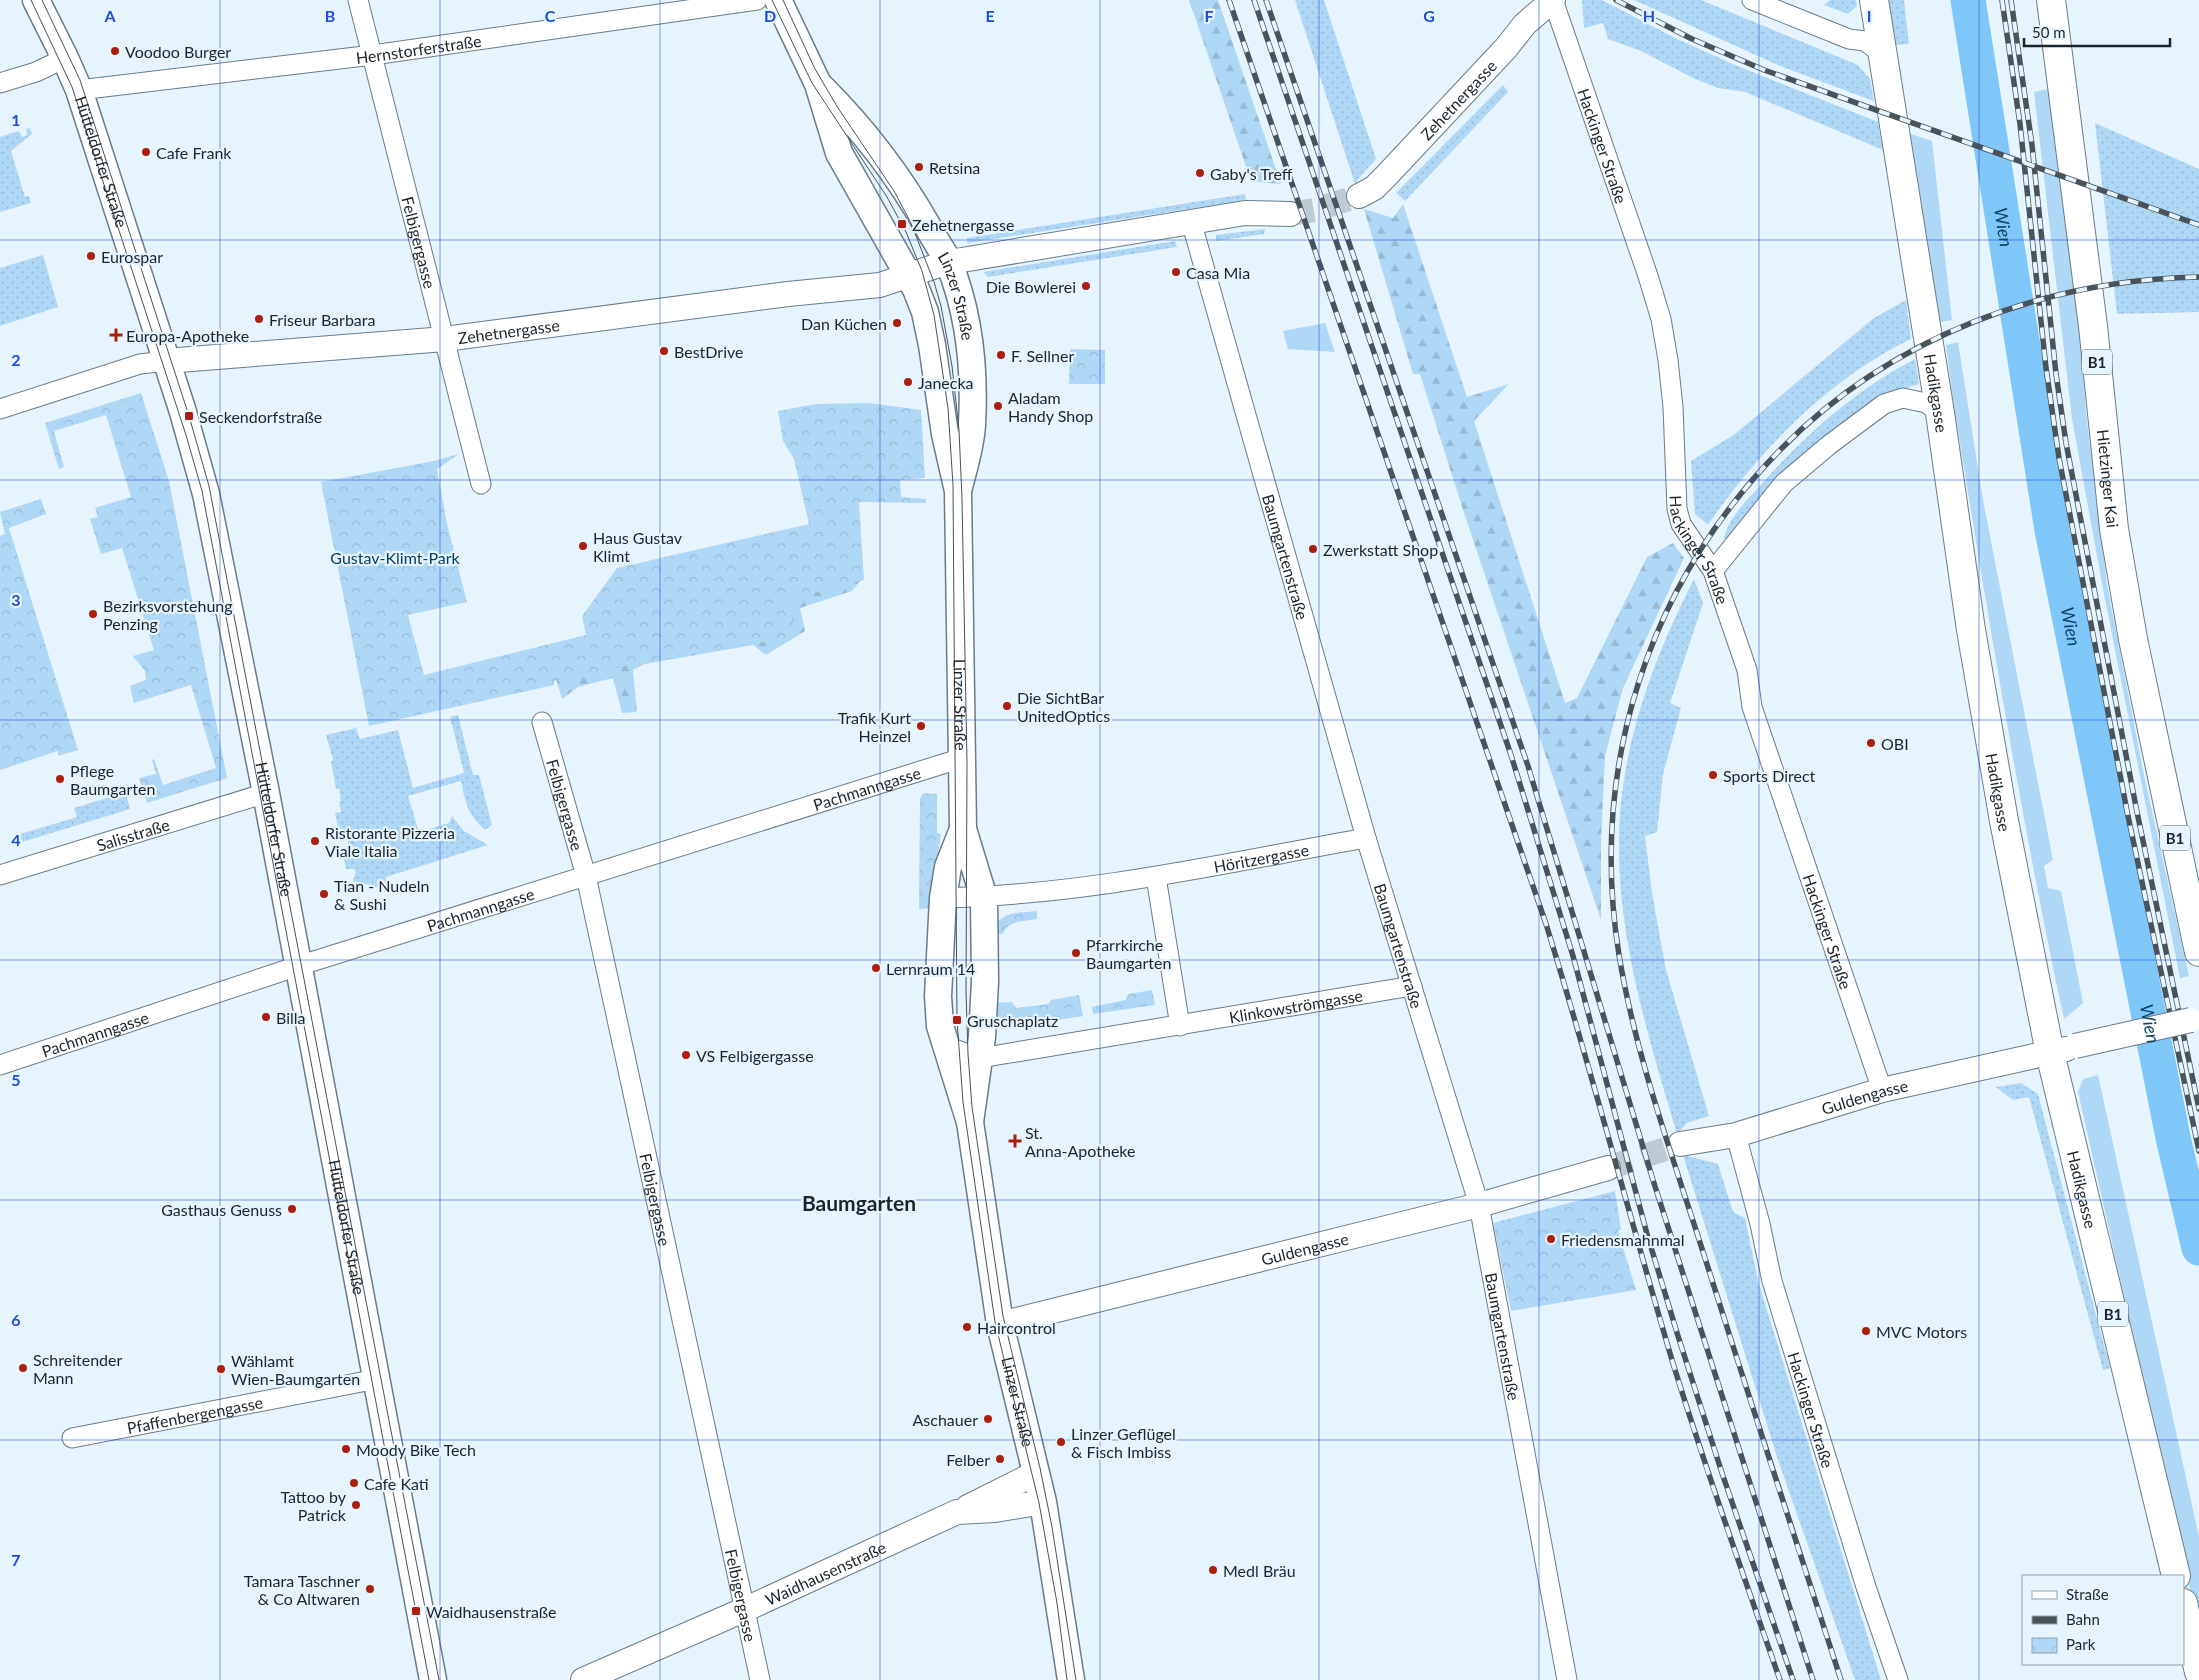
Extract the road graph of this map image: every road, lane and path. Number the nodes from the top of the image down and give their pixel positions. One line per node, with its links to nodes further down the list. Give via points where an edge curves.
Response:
1 (36, 0): 11 (main road, Hütteldorfer Straße)
2 (358, 0): 10 (street, Felbigergasse)
3 (757, 0): 10 (street, Hernstorferstraße)
4 (778, 0): 13 (main road, Linzer Straße)
5 (1553, 0): 15 (street, Zehetnergasse, via 1525,24 1387,175 1374,188); 26 (street, Hackinger Straße, via 1661,319 1673,408 1676,503 1681,524)
6 (1752, 0): 9 (street, via 1848,39 1865,41)
7 (1874, 0): 9 (main road, Hadikgasse / B1)
8 (2051, 0): 37 (main road, Hietzinger Kai / B1, via 2093,326 2114,529 2135,648)
9 (1882, 54): 23 (main road, Hadikgasse / B1)
10 (373, 55): 14 (street, Hernstorferstraße); 20 (street, Felbigergasse)
11 (65, 58): 12 (street, via 36,72); 14 (main road, Hütteldorfer Straße)
12 (0, 83)
13 (818, 84): 18 (main road, Linzer Straße, via 857,123 880,152); 19 (main road, Linzer Straße, via 840,153)
14 (79, 90): 21 (main road, Hütteldorfer Straße)
15 (1359, 196)
16 (1290, 214): 17 (street, Zehetnergasse, via 1245,213)
17 (1191, 221): 18 (street, Zehetnergasse); 31 (street, Baumgartenstraße)
18 (948, 262): 19 (street, Zehetnergasse); 25 (main road, Linzer Straße, via 966,318 972,359 972,424)
19 (908, 275): 20 (street, Zehetnergasse, via 880,285); 25 (main road, Linzer Straße, via 925,312)
20 (445, 339): 21 (street, Zehetnergasse); 24 (street, Felbigergasse)
21 (166, 361): 22 (street, via 140,364); 29 (main road, Hütteldorfer Straße, via 206,494)
22 (0, 410)
23 (1940, 413): 26 (street, via 1926,404 1903,398 1884,404 1784,483); 43 (main road, Hadikgasse / B1, via 1972,640 2004,821)
24 (481, 484)
25 (958, 491): 28 (main road, Linzer Straße)
26 (1713, 570): 46 (street, Hackinger Straße, via 1747,670 1752,707)
27 (542, 722): 33 (street, Felbigergasse)
28 (962, 758): 30 (main road, Linzer Straße); 33 (street, Pachmanngasse)
29 (266, 793): 32 (street, Salisstraße); 38 (main road, Hütteldorfer Straße)
30 (963, 829): 35 (main road, Linzer Straße, via 948,867); 36 (main road, Linzer Straße)
31 (1366, 838): 34 (street, Höritzergasse); 39 (street, Baumgartenstraße)
32 (0, 875)
33 (586, 876): 38 (street, Pachmanngasse); 60 (street, Felbigergasse)
34 (1156, 877): 36 (street); 41 (street)
35 (943, 898): 36 (street); 42 (main road, Linzer Straße, via 938,996 940,1026)
36 (984, 898): 44 (main road, Linzer Straße, via 985,982)
37 (2199, 952)
38 (298, 966): 45 (street, Pachmanngasse); 53 (main road, Hütteldorfer Straße)
39 (1412, 986): 41 (street, Klinkowströmgasse); 51 (street, Baumgartenstraße)
40 (2195, 1019): 43 (street, Guldengasse, bridge)
41 (1180, 1026): 44 (street)
42 (948, 1047): 44 (street); 47 (main road, Linzer Straße)
43 (2063, 1050): 46 (street, Guldengasse); 58 (main road, Hadikgasse / B1)
44 (980, 1058): 47 (main road, Linzer Straße)
45 (0, 1065)
46 (1882, 1090): 48 (street, Guldengasse)
47 (970, 1122): 52 (main road, Linzer Straße)
48 (1736, 1136): 49 (street, Guldengasse); 67 (street, Hackinger Straße, via 1772,1281)
49 (1680, 1144)
50 (1608, 1168): 51 (street, Guldengasse)
51 (1479, 1205): 52 (street, Guldengasse); 66 (street, Baumgartenstraße)
52 (1000, 1324): 55 (main road, Linzer Straße)
53 (377, 1379): 54 (street, Pfaffenbergengasse); 62 (main road, Hütteldorfer Straße)
54 (72, 1438)
55 (1036, 1473): 56 (main road, Linzer Straße); 57 (street, Waidhausenstraße)
56 (1043, 1502): 57 (street, Waidhausenstraße); 65 (main road, Linzer Straße)
57 (957, 1512): 60 (street, Waidhausenstraße)
58 (2176, 1575)
59 (2184, 1607): 61 (main road)
60 (746, 1609): 63 (street, Waidhausenstraße); 64 (street, Felbigergasse)
61 (2199, 1672)
62 (433, 1680)
63 (583, 1680)
64 (760, 1680)
65 (1072, 1680)
66 (1567, 1680)
67 (1898, 1680)

